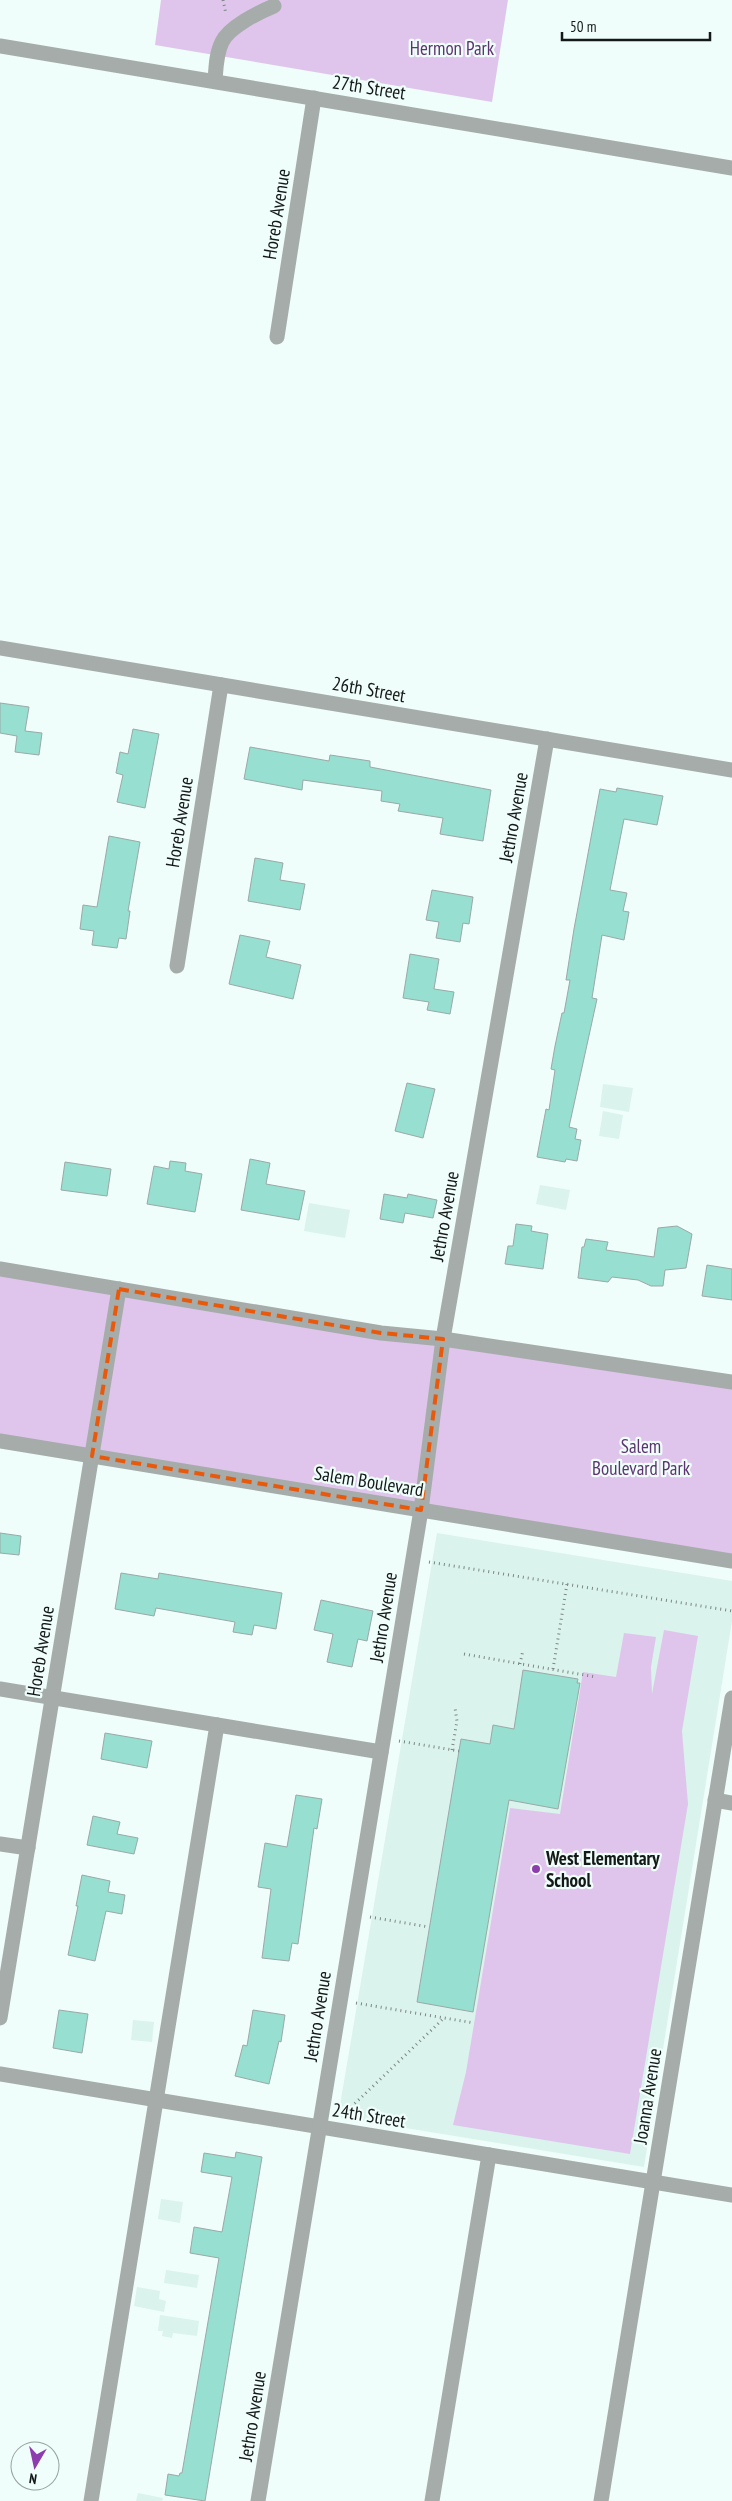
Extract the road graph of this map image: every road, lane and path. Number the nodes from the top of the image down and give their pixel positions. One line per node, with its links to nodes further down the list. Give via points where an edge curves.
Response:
1 (274, 6): 3 (street, via 250,16 223,40 216,60)
2 (0, 46): 3 (street, 27th Street)
3 (215, 81): 4 (street, 27th Street)
4 (314, 98): 5 (street, 27th Street); 6 (street, Horeb Avenue)
5 (732, 168)
6 (277, 337)
7 (0, 648): 8 (street, 26th Street)
8 (222, 684): 9 (street, 26th Street); 11 (street, Horeb Avenue)
9 (547, 739): 10 (street, 26th Street); 14 (street, Jethro Avenue)
10 (732, 770)
11 (177, 966)
12 (0, 1270): 13 (street)
13 (119, 1290): 14 (street, via 381,1333); 17 (street, Horeb Avenue)
14 (443, 1339): 15 (street); 18 (street, Jethro Avenue)
15 (732, 1382)
16 (0, 1441): 17 (street, Salem Boulevard)
17 (92, 1456): 18 (street, Salem Boulevard); 29 (street, Horeb Avenue)
18 (421, 1510): 19 (street, Jethro Avenue); 20 (street, Salem Boulevard)
19 (413, 1559): 21 (path); 33 (street, Jethro Avenue)
20 (732, 1561)
21 (567, 1584): 22 (path); 26 (path)
22 (732, 1611)
23 (523, 1650): 25 (path)
24 (464, 1654): 25 (path)
25 (520, 1664): 26 (path)
26 (554, 1669): 27 (path)
27 (596, 1677)
28 (0, 1689): 29 (street)
29 (53, 1698): 32 (street); 39 (street, Horeb Avenue)
30 (732, 1698): 36 (street, Joanna Avenue)
31 (455, 1708): 34 (path, via 457,1721)
32 (217, 1725): 33 (street); 47 (street)
33 (382, 1745): 34 (path); 40 (street, Jethro Avenue)
34 (452, 1750): 35 (path)
35 (459, 1751)
36 (715, 1800): 37 (street); 50 (street, Joanna Avenue)
37 (732, 1803)
38 (0, 1844): 39 (street)
39 (28, 1848): 43 (street, Horeb Avenue)
40 (354, 1914): 41 (path); 42 (street, Jethro Avenue)
41 (430, 1926)
42 (340, 2000): 44 (path); 48 (street, Jethro Avenue)
43 (0, 2018)
44 (444, 2018): 45 (path); 48 (path, via 350,2111)
45 (474, 2023)
46 (0, 2074): 47 (street, 24th Street)
47 (156, 2100): 48 (street, 24th Street); 52 (street)
48 (320, 2127): 49 (street, 24th Street); 53 (street, Jethro Avenue)
49 (489, 2155): 50 (street, 24th Street); 54 (street)
50 (653, 2182): 51 (street, 24th Street); 55 (street, Joanna Avenue)
51 (732, 2195)
52 (91, 2501)
53 (258, 2501)
54 (432, 2501)
55 (601, 2501)

